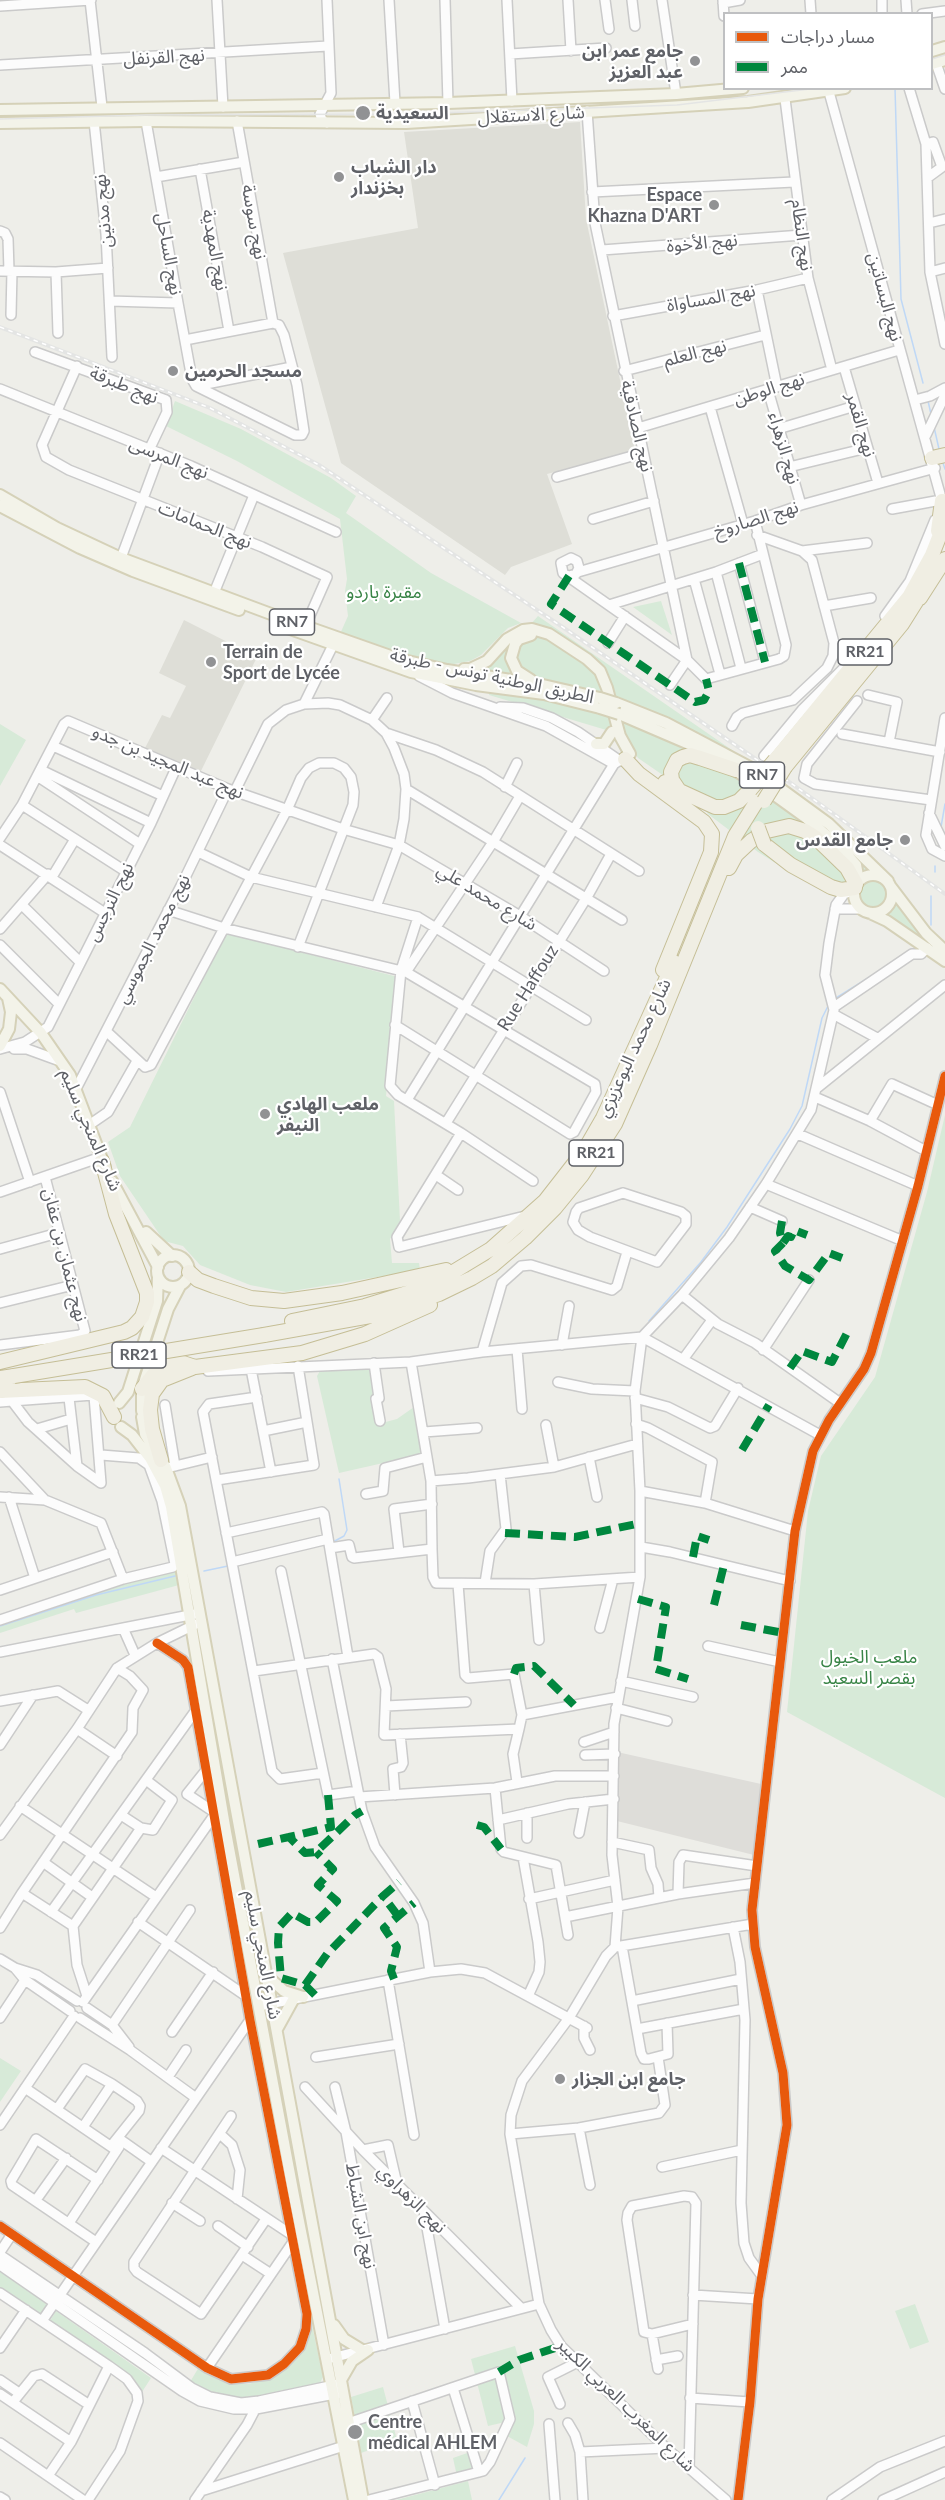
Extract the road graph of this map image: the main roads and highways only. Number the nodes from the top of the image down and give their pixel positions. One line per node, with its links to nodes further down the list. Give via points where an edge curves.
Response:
1 (725, 90): 3 (main road, شارع الاستقلال, via 448,103)
2 (838, 90): 4 (main road, شارع الاستقلال, via 785,99 406,123)
3 (0, 110)
4 (0, 123)
5 (0, 495): 12 (main road, الطريق الوطنية تونس - طبرقة / RN7, via 45,522 121,558 305,627 399,659)
6 (942, 499): 10 (highway)
7 (0, 506): 14 (main road, الطريق الوطنية تونس - طبرقة / RN7, via 54,536 133,571 411,672)
8 (945, 522): 10 (highway, RR21)
9 (945, 546): 11 (highway, RR21)
10 (938, 557): 11 (highway); 19 (highway, RR21)
11 (917, 602): 19 (highway, RR21, via 883,648)
12 (447, 670): 13 (main road, الطريق الوطنية تونس - طبرقة / RN7); 18 (main road, via 479,665 523,630 549,634 588,659 600,672 620,736)
13 (543, 685): 14 (main road, الطريق الوطنية تونس - طبرقة / RN7); 16 (main road, via 523,676 513,664 512,651 524,636 546,637 592,669 603,689)
14 (600, 703): 15 (main road, الطريق الوطنية تونس - طبرقة / RN7, bridge)
15 (617, 708): 20 (main road, الطريق الوطنية تونس - طبرقة / RN7); 23 (main road, الطريق الوطنية تونس - طبرقة / RN7, via 666,723 748,765 829,824)
16 (612, 732): 17 (main road, via 604,744); 18 (main road)
17 (596, 744)
18 (622, 760): 21 (highway); 29 (highway, via 699,817 712,834 711,852 670,950)
19 (775, 761): 22 (highway, bridge)
20 (736, 770): 21 (highway, via 690,755 683,757 676,760 671,772); 24 (main road, الطريق الوطنية تونس - طبرقة / RN7, via 825,833 851,858 857,869)
21 (680, 791): 22 (highway, via 715,807)
22 (757, 795): 24 (highway, bridge, via 758,828 764,844 791,865 831,887 845,890); 29 (highway, شارع محمد البوعزيزي / RR21, via 735,836)
23 (889, 884): 24 (main road, via 873,874); 25 (main road, via 891,901 887,907 880,912); 26 (main road, الطريق الوطنية تونس - طبرقة / RN7)
24 (856, 886): 25 (main road, RN7, via 855,900); 29 (highway, via 847,868 816,838 798,827 777,827 751,841 736,855 679,991)
25 (865, 911): 26 (main road, الطريق الوطنية تونس - طبرقة / RN7)
26 (944, 958)
27 (0, 989): 28 (main road, شارع المنجي سليم)
28 (8, 997): 30 (main road, via 11,1019); 31 (main road, شارع المنجي سليم, via 60,1061 76,1089)
29 (644, 1043): 34 (highway, شارع محمد البوعزيزي / RR21, via 584,1151 563,1180 491,1249); 37 (highway, شارع محمد البوعزيزي / RR21, via 615,1124 570,1191 525,1238)
30 (0, 1048)
31 (101, 1159): 32 (main road, شارع المنجي سليم); 41 (highway, via 147,1302 142,1317 132,1328)
32 (133, 1219): 33 (main road, شارع المنجي سليم); 35 (main road, شارع المنجي سليم)
33 (172, 1256): 35 (main road, via 163,1259); 36 (main road, شارع المنجي سليم, via 186,1262)
34 (466, 1265): 36 (highway, via 342,1293 284,1301 242,1295 198,1280); 40 (highway, شارع محمد البوعزيزي / RR21, via 398,1296)
35 (158, 1272): 38 (main road, via 169,1287); 39 (main road, شارع المنجي سليم)
36 (189, 1272): 38 (main road, شارع المنجي سليم)
37 (472, 1278): 40 (highway, شارع محمد البوعزيزي / RR21, via 376,1315); 43 (highway, via 418,1312 365,1334 302,1353)
38 (180, 1286): 45 (main road, شارع المنجي سليم, via 168,1309)
39 (157, 1301): 41 (highway, via 147,1320 134,1332 116,1339); 47 (main road, شارع المنجي سليم, via 128,1392)
40 (263, 1331): 44 (highway, شارع محمد البوعزيزي / RR21, bridge)
41 (73, 1345): 42 (highway)
42 (0, 1362)
43 (195, 1367): 45 (highway, via 183,1363 160,1367); 50 (highway, via 162,1380 152,1394 152,1429)
44 (7, 1373)
45 (142, 1389): 48 (main road, شارع المنجي سليم)
46 (0, 1391): 49 (highway, via 85,1388 103,1396)
47 (119, 1403): 48 (main road, via 133,1401); 49 (main road, شارع المنجي سليم, via 114,1409)
48 (142, 1414): 49 (main road, via 134,1427); 50 (main road, شارع المنجي سليم, via 145,1434)
49 (117, 1422): 51 (main road, شارع المنجي سليم, via 142,1447 165,1486)
50 (167, 1465): 51 (main road, شارع المنجي سليم, via 180,1506)
51 (196, 1619): 52 (main road, شارع المنجي سليم); 55 (main road, شارع المنجي سليم, via 259,2006)
52 (267, 1975): 53 (main road, شارع المنجي سليم); 53 (main road, via 278,1987 298,1998)
53 (277, 2029): 54 (main road, شارع المنجي سليم)
54 (332, 2322): 55 (main road, شارع المنجي سليم); 56 (main road, via 344,2338 365,2350 352,2361)
55 (332, 2358): 56 (main road, شارع المنجي سليم)
56 (338, 2387): 57 (main road, شارع المنجي سليم); 58 (main road, شارع المنجي سليم)
57 (354, 2500)
58 (363, 2500)

